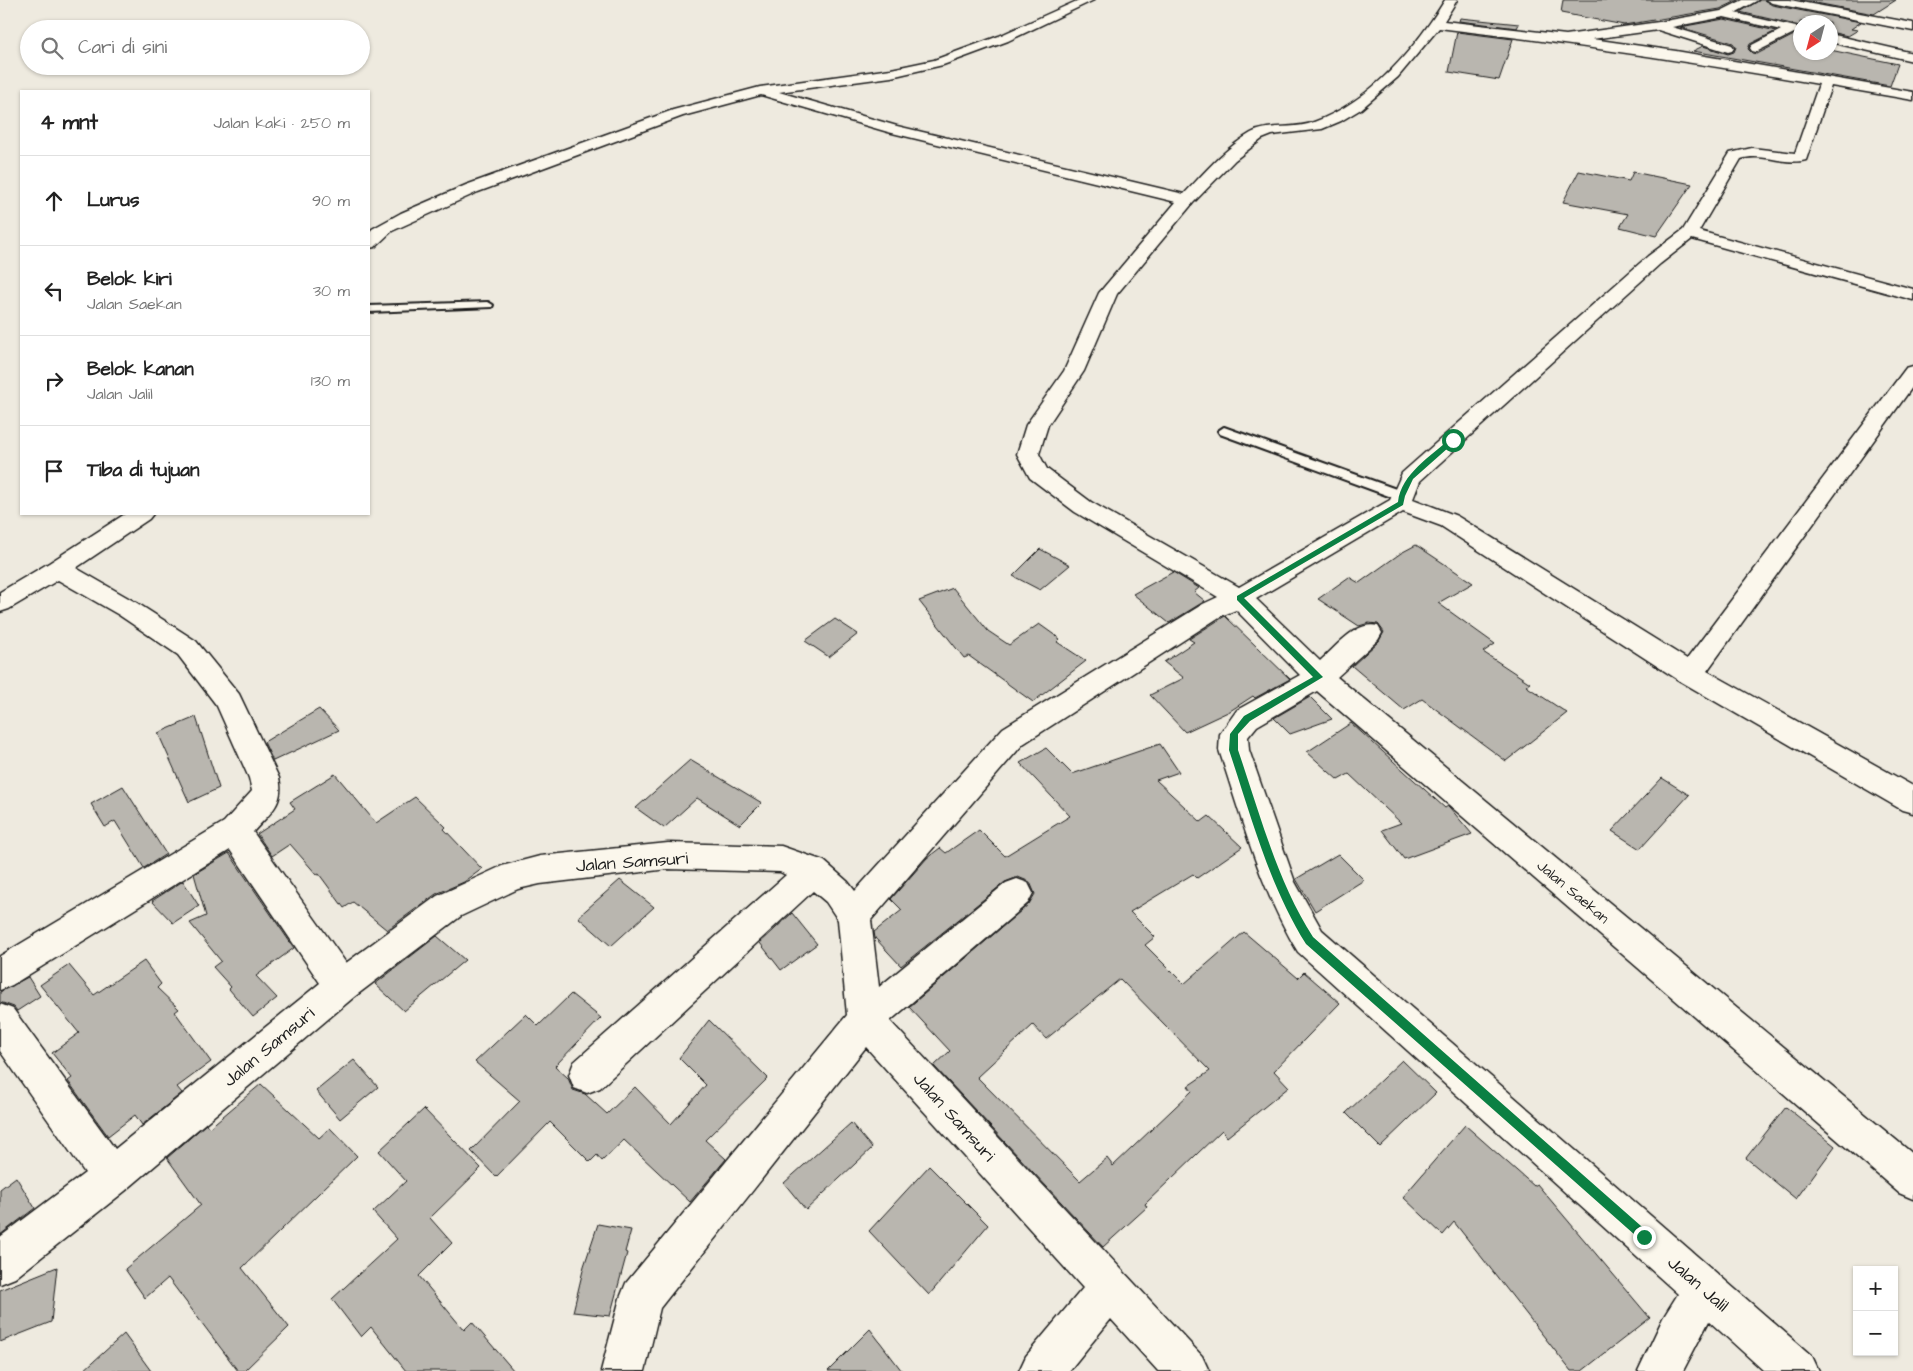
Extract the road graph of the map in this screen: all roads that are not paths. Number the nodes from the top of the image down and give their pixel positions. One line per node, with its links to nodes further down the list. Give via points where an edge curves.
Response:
1 (1088, 0): 17 (street, via 945,61)
2 (1451, 0): 6 (street, Jalan Saekan)
3 (1752, 0): 5 (street)
4 (1772, 0): 8 (street)
5 (1724, 14): 7 (street); 9 (street)
6 (1437, 24): 11 (street); 19 (street, Jalan Saekan, via 1406,62 1357,105 1320,125 1279,129 1258,136)
7 (1659, 26): 11 (street); 13 (street)
8 (1913, 27)
9 (1793, 29)
10 (1793, 32): 14 (street)
11 (1566, 39): 16 (street)
12 (1838, 40): 15 (street)
13 (1728, 48)
14 (1756, 48)
15 (1913, 57)
16 (1826, 81): 18 (street); 20 (street, via 1801,157 1754,151 1735,156)
17 (760, 92): 19 (street, via 893,129); 21 (street, via 718,101 656,121 467,191 402,219 378,233)
18 (1913, 96)
19 (1187, 200): 30 (street, Jalan Saekan, via 1108,293 1074,371 1037,425 1028,454 1038,473 1083,507)
20 (1689, 233): 22 (street); 27 (street, via 1654,260 1410,478)
21 (370, 242)
22 (1913, 295)
23 (488, 305): 24 (lane)
24 (370, 308)
25 (1913, 372): 33 (street)
26 (1224, 431): 27 (lane)
27 (1401, 500): 30 (street); 33 (street, via 1448,521)
28 (140, 515): 29 (street)
29 (58, 570): 31 (street); 36 (street, via 128,609 187,648 229,701 267,791 263,801)
30 (1239, 598): 34 (street, Jalan Saekan); 39 (street, via 1212,610 1013,736)
31 (0, 603)
32 (1369, 633): 34 (street, Jalan Jalil)
33 (1690, 674): 35 (street)
34 (1319, 677): 46 (street, Jalan Saekan); 49 (street, Jalan Jalil, via 1247,718 1234,734 1233,743 1279,884 1310,941)
35 (1913, 801)
36 (235, 831): 40 (street); 41 (street)
37 (812, 871): 39 (street, Jalan Samsuri, via 837,892); 41 (street, Jalan Samsuri, via 781,860 668,856 513,876 449,906); 44 (street)
38 (1017, 893): 42 (street)
39 (854, 916): 42 (street, Jalan Samsuri)
40 (0, 974)
41 (342, 986): 45 (street, Jalan Samsuri)
42 (865, 1020): 48 (street, Jalan Samsuri); 50 (street, via 641,1298)
43 (0, 1021): 45 (street)
44 (587, 1075)
45 (111, 1177): 47 (street, Jalan Samsuri)
46 (1913, 1179)
47 (0, 1263)
48 (1110, 1288): 51 (street); 52 (street, Jalan Samsuri)
49 (1704, 1290): 53 (street); 54 (street, Jalan Jalil)
50 (623, 1371)
51 (1041, 1371)
52 (1187, 1371)
53 (1660, 1371)
54 (1797, 1371)

